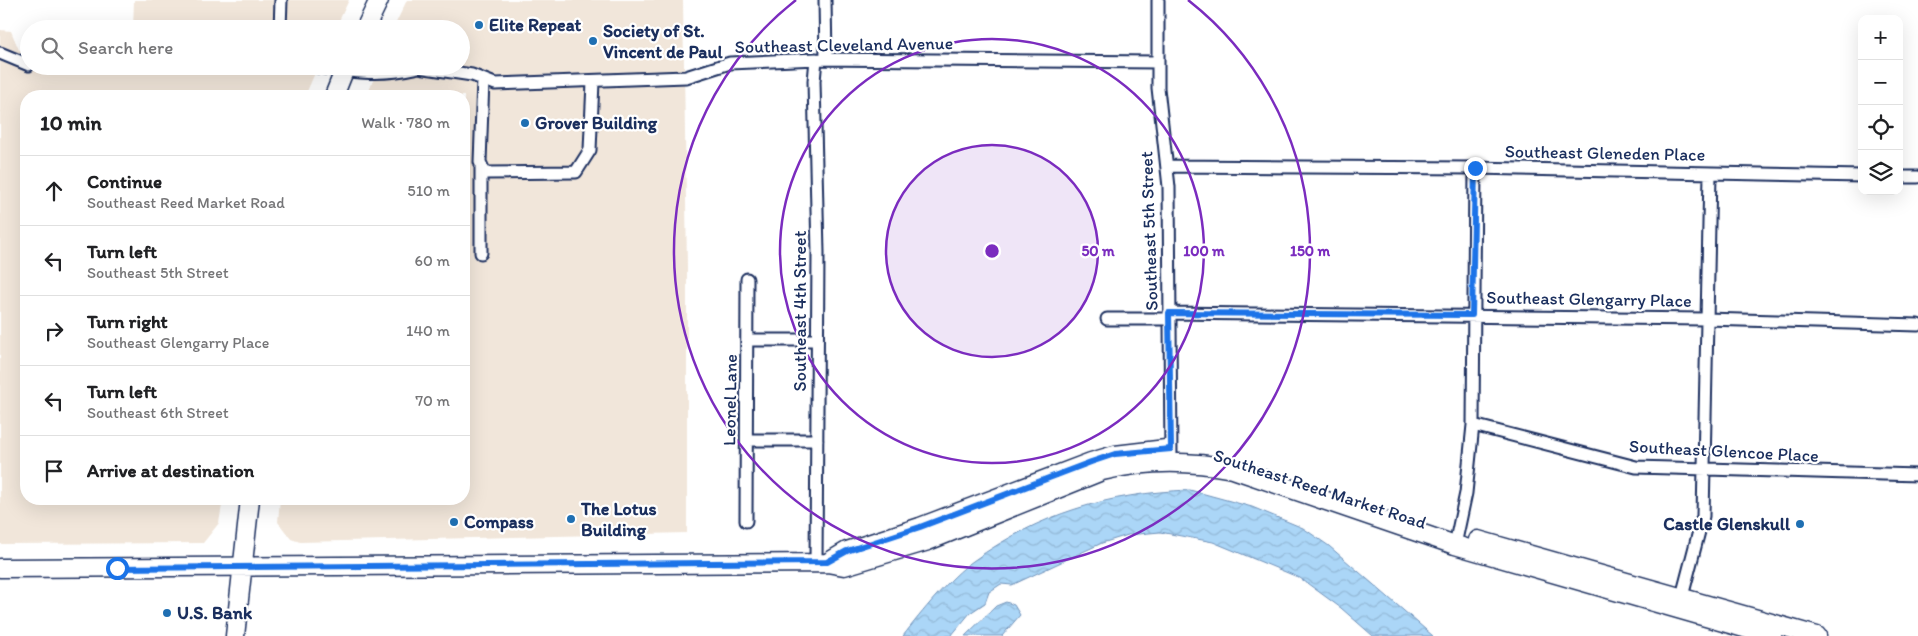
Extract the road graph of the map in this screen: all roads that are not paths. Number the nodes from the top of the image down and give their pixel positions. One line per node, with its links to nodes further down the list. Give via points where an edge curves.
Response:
1 (280, 0): 5 (street)
2 (379, 0): 6 (main road)
3 (825, 0): 8 (street, Southeast 4th Street)
4 (1158, 0): 10 (street, Southeast 5th Street)
5 (280, 20)
6 (369, 20)
7 (0, 53): 9 (street)
8 (821, 59): 10 (street, Southeast Cleveland Avenue); 14 (street, Southeast Cleveland Avenue, via 730,63 686,77); 31 (street, Southeast 4th Street, via 814,81)
9 (20, 61)
10 (1158, 62): 17 (street, Southeast 5th Street)
11 (343, 75): 15 (main road)
12 (470, 75): 13 (street, Southeast Cleveland Avenue)
13 (483, 80): 14 (street, Southeast Cleveland Avenue, via 495,84); 16 (street)
14 (593, 82): 16 (street, via 590,150 576,172 485,173)
15 (336, 90)
16 (480, 163): 23 (street)
17 (1168, 166): 18 (street, Southeast Gleneden Place); 26 (street, Southeast 5th Street)
18 (1475, 168): 19 (street, Southeast Gleneden Place); 25 (street)
19 (1710, 174): 20 (street, Southeast Gleneden Place); 28 (street)
20 (1858, 176)
21 (1903, 177): 22 (street)
22 (1918, 177)
23 (481, 253)
24 (747, 279): 30 (street, Leonel Lane)
25 (1472, 315): 26 (street, Southeast Glengarry Place); 28 (street, Southeast Glengarry Place); 32 (street)
26 (1169, 316): 27 (street, Southeast Glengarry Place); 35 (street, Southeast 5th Street)
27 (1107, 319)
28 (1706, 319): 29 (street, Southeast Glengarry Place); 36 (street)
29 (1918, 324)
30 (748, 340): 31 (street); 33 (street, Leonel Lane)
31 (817, 340): 34 (street, Southeast 4th Street)
32 (1472, 425): 36 (street, Southeast Glencoe Place, via 1636,467); 40 (street, via 1466,493)
33 (747, 440): 34 (street); 39 (street, Leonel Lane)
34 (817, 440): 41 (street, Southeast 4th Street)
35 (1171, 455): 40 (main road, Southeast Reed Market Road, via 1233,469); 41 (main road, Southeast Reed Market Road, via 1102,471 928,541 844,566)
36 (1704, 470): 37 (street, Southeast Glencoe Place); 44 (street, via 1701,531)
37 (1918, 475)
38 (249, 505): 42 (main road)
39 (746, 521)
40 (1456, 539): 44 (main road, Southeast Reed Market Road)
41 (821, 563): 42 (main road, Southeast Reed Market Road)
42 (242, 567): 43 (main road, Southeast Reed Market Road); 45 (main road)
43 (0, 568)
44 (1681, 603): 46 (main road, Southeast Reed Market Road); 47 (main road, Southeast Reed Market Road)
45 (235, 636)
46 (1772, 636)
47 (1817, 636)

